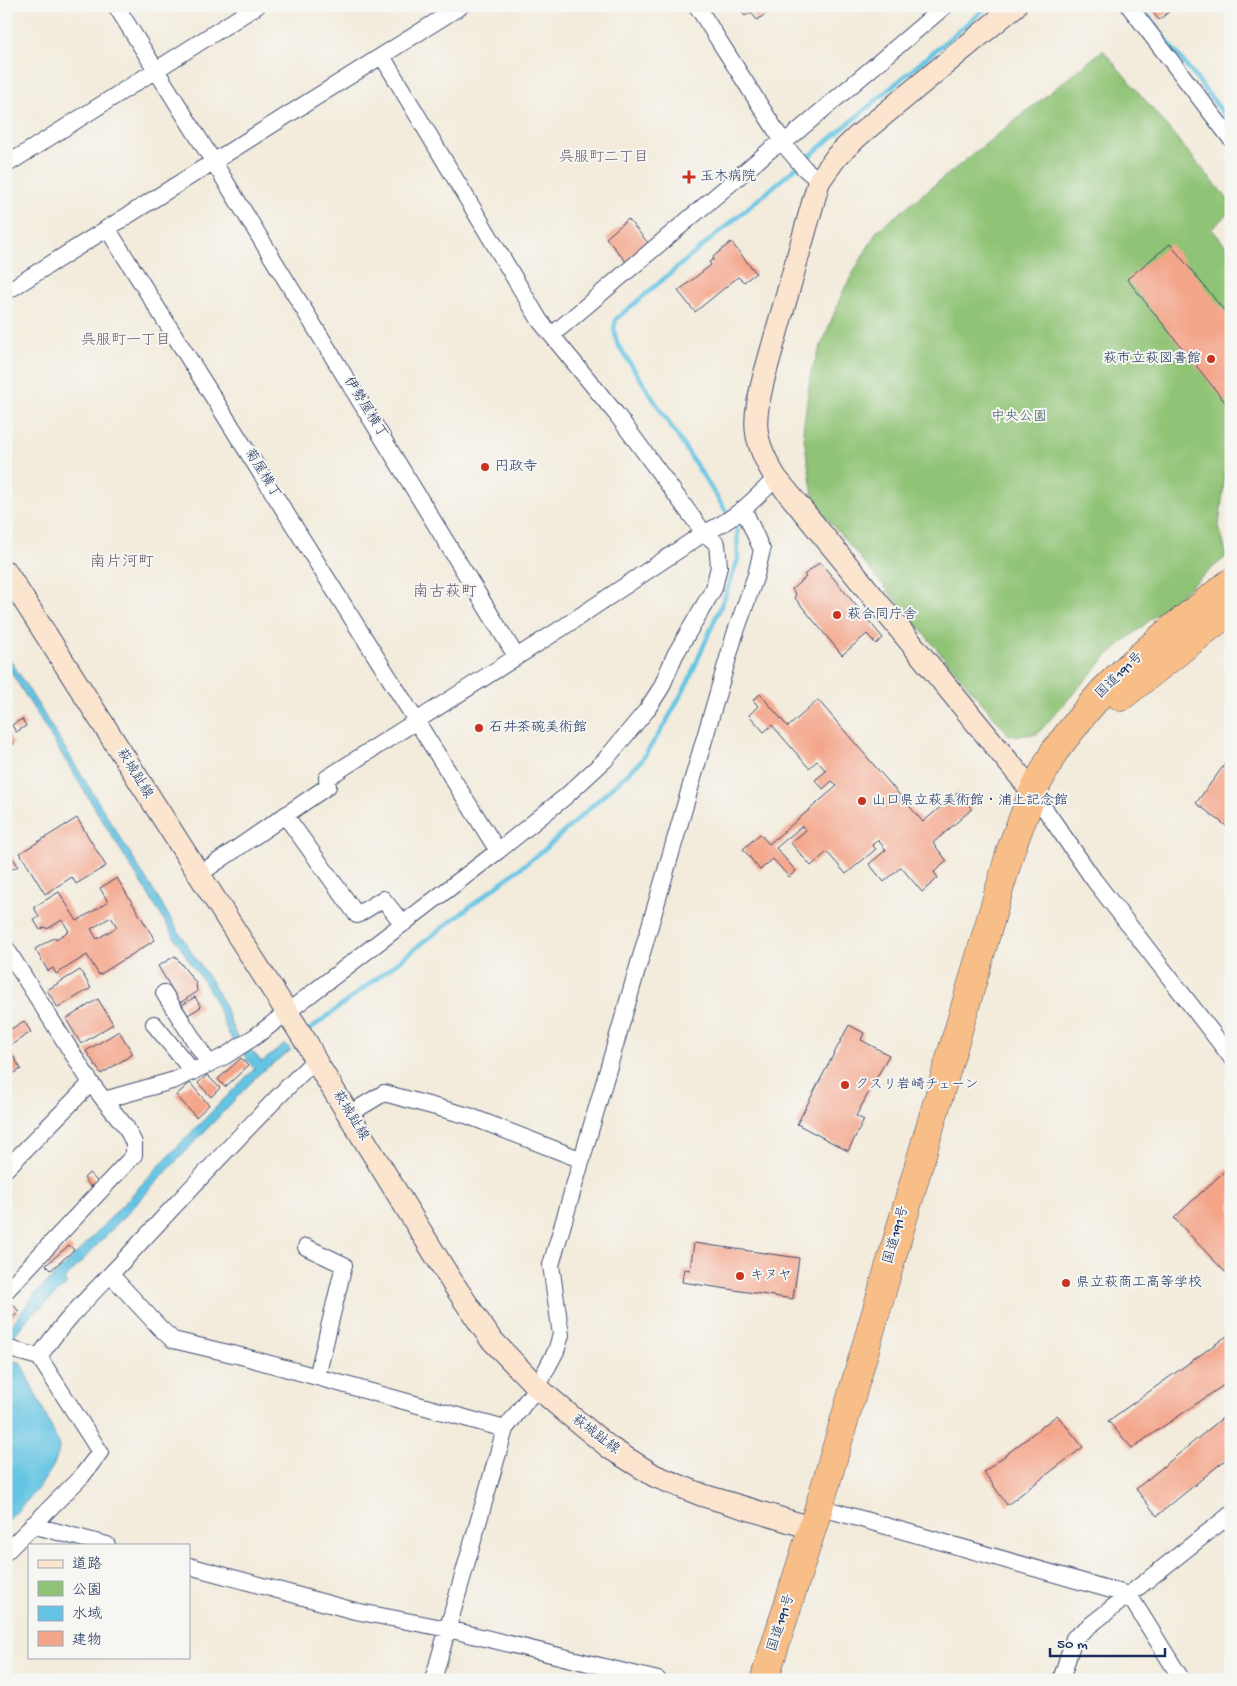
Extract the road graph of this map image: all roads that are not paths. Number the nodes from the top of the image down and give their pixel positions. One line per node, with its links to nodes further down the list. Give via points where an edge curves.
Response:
1 (116, 6): 9 (street, 伊勢屋横丁)
2 (257, 6): 9 (street)
3 (461, 6): 8 (street)
4 (697, 6): 11 (street)
5 (945, 6): 11 (street)
6 (1015, 6): 14 (main road, via 837,156)
7 (1129, 6): 10 (street)
8 (382, 56): 12 (street); 17 (street, via 540,321)
9 (156, 71): 12 (street, 伊勢屋横丁); 13 (street)
10 (1231, 139)
11 (784, 142): 14 (street); 17 (street, via 770,150)
12 (213, 161): 15 (street); 24 (street, 伊勢屋横丁)
13 (6, 165)
14 (807, 170): 18 (main road, via 804,232 758,402 757,440)
15 (107, 228): 16 (street); 25 (street, 菊屋横丁)
16 (6, 292)
17 (552, 335): 20 (street, via 617,415)
18 (776, 478): 19 (street); 26 (main road)
19 (739, 513): 20 (street, via 721,526); 42 (street, via 762,550 756,575 735,634)
20 (704, 532): 24 (street); 28 (street, via 717,544 719,566 714,588 646,711 605,760)
21 (6, 572): 29 (main road, 萩城趾線)
22 (1231, 582): 26 (highway, 国道191号, via 1169,630 1104,690 1054,752)
23 (1231, 610): 26 (highway, 国道191号, via 1120,697 1066,760)
24 (516, 656): 25 (street)
25 (416, 720): 27 (street, via 327,778 328,786); 28 (street, 菊屋横丁)
26 (1033, 792): 36 (street, via 1094,880); 53 (highway, 国道191号, via 1012,846)
27 (285, 815): 29 (street); 30 (street, via 356,915 383,899)
28 (498, 851): 30 (street)
29 (198, 875): 33 (main road, 萩城趾線)
30 (403, 924): 33 (street)
31 (6, 948): 39 (street)
32 (164, 992): 37 (street)
33 (287, 1011): 35 (main road, 萩城趾線); 37 (street, via 256,1036)
34 (154, 1024): 38 (street)
35 (312, 1052): 41 (main road, 萩城趾線); 45 (street, via 265,1108)
36 (1231, 1057)
37 (209, 1064): 38 (street)
38 (193, 1072): 40 (street)
39 (91, 1083): 40 (street); 43 (street)
40 (104, 1100): 46 (street, via 126,1127 134,1143 134,1155)
41 (349, 1114): 42 (street, via 384,1093 468,1116); 50 (main road, 萩城趾線, via 490,1338)
42 (582, 1160): 50 (street, via 551,1265 561,1334)
43 (6, 1169)
44 (306, 1247): 49 (street, via 344,1265)
45 (110, 1275): 48 (street, via 70,1316); 49 (street, via 173,1340)
46 (6, 1291)
47 (13, 1350): 48 (street)
48 (39, 1357): 54 (street, via 100,1452 82,1476)
49 (317, 1377): 51 (street)
50 (537, 1387): 51 (street); 53 (main road, 萩城趾線, via 610,1448 655,1476 702,1495)
51 (505, 1429): 59 (street)
52 (1231, 1514): 58 (street)
53 (816, 1518): 58 (street); 62 (highway, 国道191号)
54 (32, 1525): 55 (street); 56 (street)
55 (103, 1544)
56 (6, 1552)
57 (190, 1566): 59 (street, via 355,1611)
58 (1129, 1595): 63 (street, via 1074,1638); 64 (street)
59 (448, 1629): 60 (street); 61 (street)
60 (433, 1680)
61 (658, 1680)
62 (764, 1680)
63 (1061, 1680)
64 (1182, 1680)

